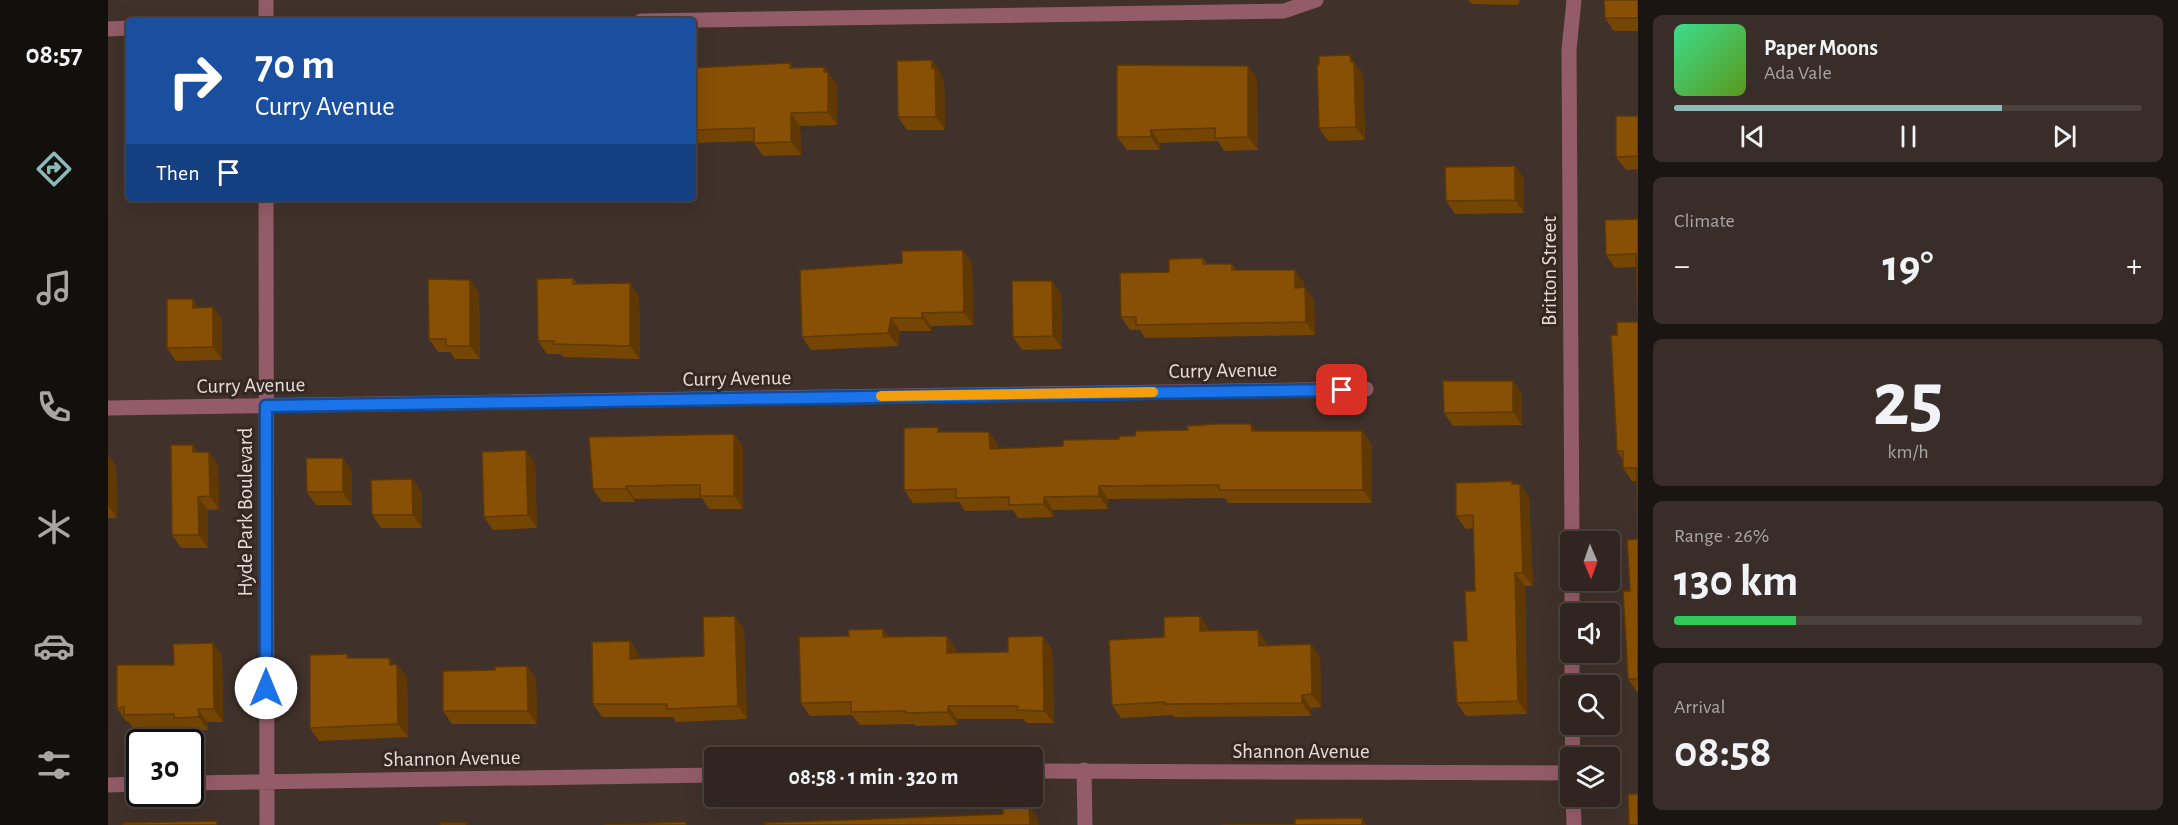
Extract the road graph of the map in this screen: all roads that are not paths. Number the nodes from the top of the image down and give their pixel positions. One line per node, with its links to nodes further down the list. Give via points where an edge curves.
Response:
1 (266, 0): 4 (street)
2 (1316, 0): 5 (street, via 1284,11)
3 (1574, 0): 12 (street, Britton Street, via 1569,50)
4 (266, 18)
5 (696, 20)
6 (126, 28): 7 (street)
7 (108, 29)
8 (266, 201): 10 (street, Hyde Park Boulevard)
9 (1366, 389): 10 (street, Curry Avenue)
10 (266, 406): 11 (street, Curry Avenue); 17 (street, Hyde Park Boulevard)
11 (108, 408)
12 (1572, 531)
13 (1084, 770): 14 (street, Shannon Avenue); 15 (street, Shannon Avenue); 23 (street)
14 (1043, 771)
15 (1560, 773)
16 (704, 776): 17 (street, Shannon Avenue)
17 (267, 782): 18 (street, Shannon Avenue); 22 (street, Hyde Park Boulevard)
18 (204, 783)
19 (126, 784): 20 (street)
20 (108, 785)
21 (1573, 807): 24 (street)
22 (267, 825)
23 (1085, 825)
24 (1574, 825)

